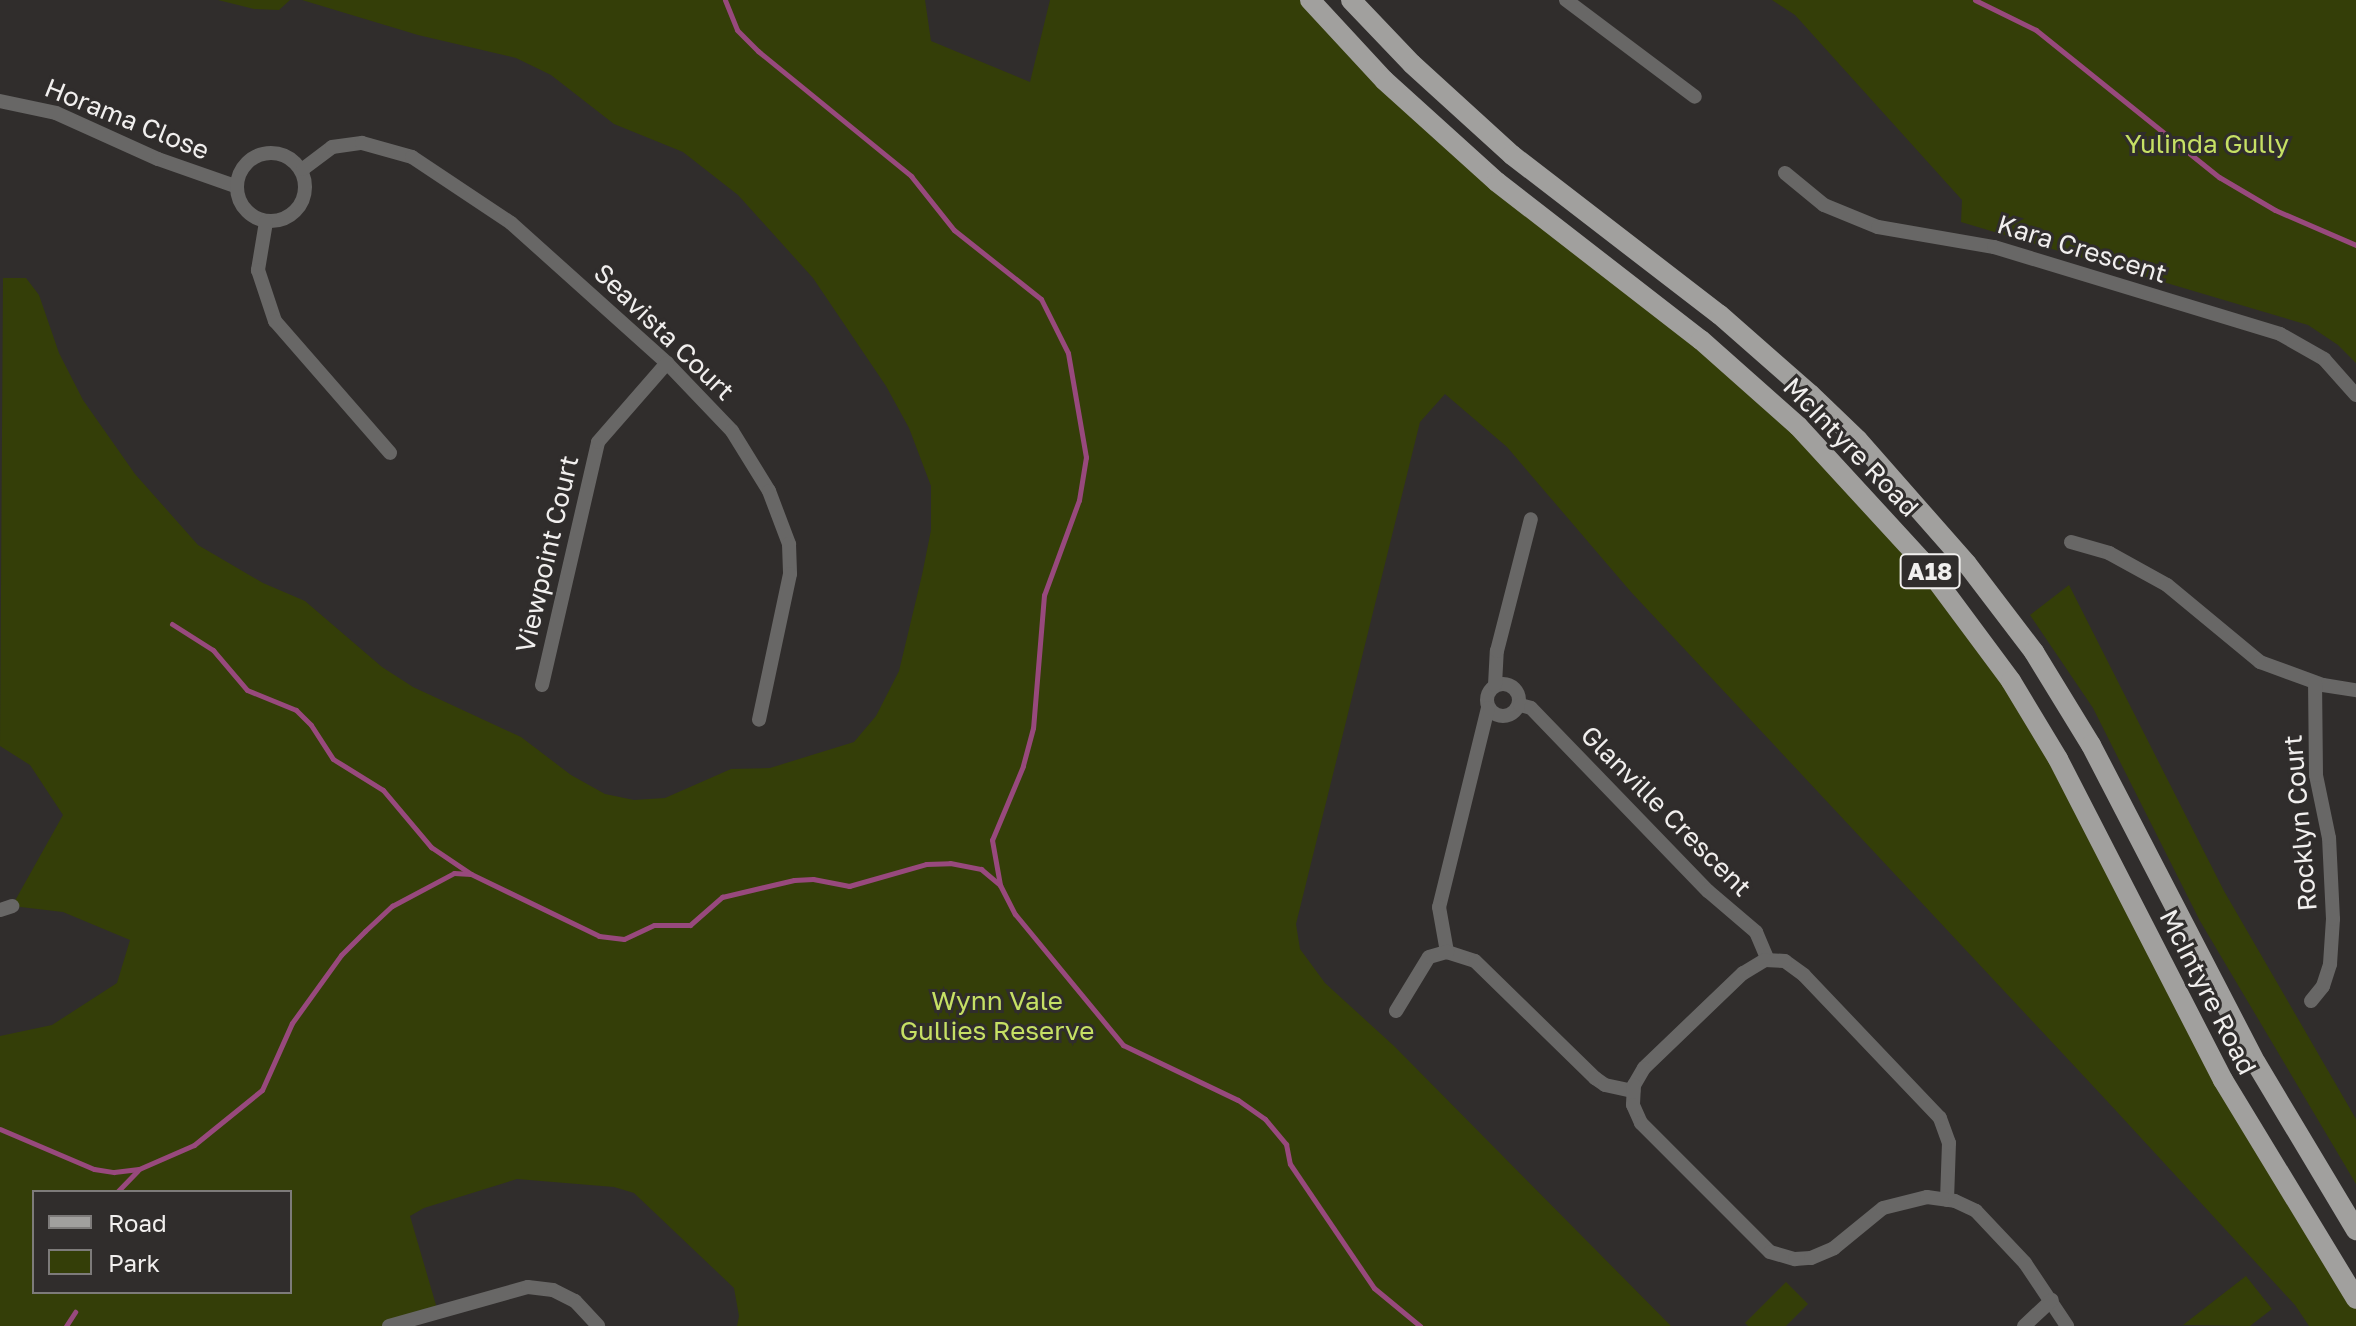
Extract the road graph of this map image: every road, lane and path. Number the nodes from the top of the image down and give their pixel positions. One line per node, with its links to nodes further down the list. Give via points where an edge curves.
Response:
1 (1310, 0): 29 (main road, McIntyre Road / A18, via 1384,80 1486,172 1701,340 1798,426 1922,561 2011,681 2058,759 2223,1080)
2 (1351, 0): 28 (main road, McIntyre Road / A18, via 1512,155 1720,315 1810,394 1858,440 1967,564 2034,652 2091,745 2256,1063)
3 (1566, 0): 4 (street)
4 (1695, 97)
5 (0, 101): 8 (street, Horama Close, via 56,113 158,159)
6 (303, 169): 8 (street, via 281,152 254,155); 9 (street, via 306,197 288,218); 10 (street, Seavista Court, via 332,147 362,143 412,157 511,223)
7 (1785, 173): 11 (street, Kara Crescent, via 1824,205 1867,223 1994,247 2280,334 2324,359)
8 (235, 186): 9 (street, via 239,204)
9 (266, 222): 12 (street, via 258,270 275,321)
10 (667, 363): 16 (street, Viewpoint Court, via 598,442); 21 (street, Seavista Court, via 732,431 769,491 789,544 790,574)
11 (2356, 395)
12 (390, 453)
13 (1531, 519): 17 (street, via 1497,651)
14 (2071, 542): 15 (street, via 2122,559 2167,585 2260,662)
15 (2315, 683): 18 (street); 24 (street, Rocklyn Court, via 2316,775 2329,838 2333,919 2330,964)
16 (542, 685)
17 (1495, 685): 19 (street, via 1509,684 1519,692); 20 (street, via 1487,695)
18 (2356, 690)
19 (1520, 705): 20 (street, via 1504,717); 23 (street, Glanville Crescent, via 1531,708 1708,891 1756,932)
20 (1488, 708): 22 (street, via 1439,907)
21 (759, 720)
22 (1447, 952): 25 (street, via 1429,957); 26 (street, via 1475,961 1595,1078)
23 (1768, 960): 26 (street, via 1743,973 1644,1068); 27 (street, via 1796,967 1940,1118 1949,1143)
24 (2311, 1001)
25 (1396, 1011)
26 (1633, 1091): 27 (street, via 1641,1123 1758,1242 1782,1257 1826,1253 1883,1208 1905,1200)
27 (1947, 1200): 30 (street, via 1976,1211)
28 (2356, 1230)
29 (2356, 1299)
30 (2052, 1300): 33 (street); 34 (street)
31 (389, 1326): 32 (street, via 528,1287 553,1290 575,1301)
32 (598, 1326)
33 (2024, 1326)
34 (2067, 1326)

